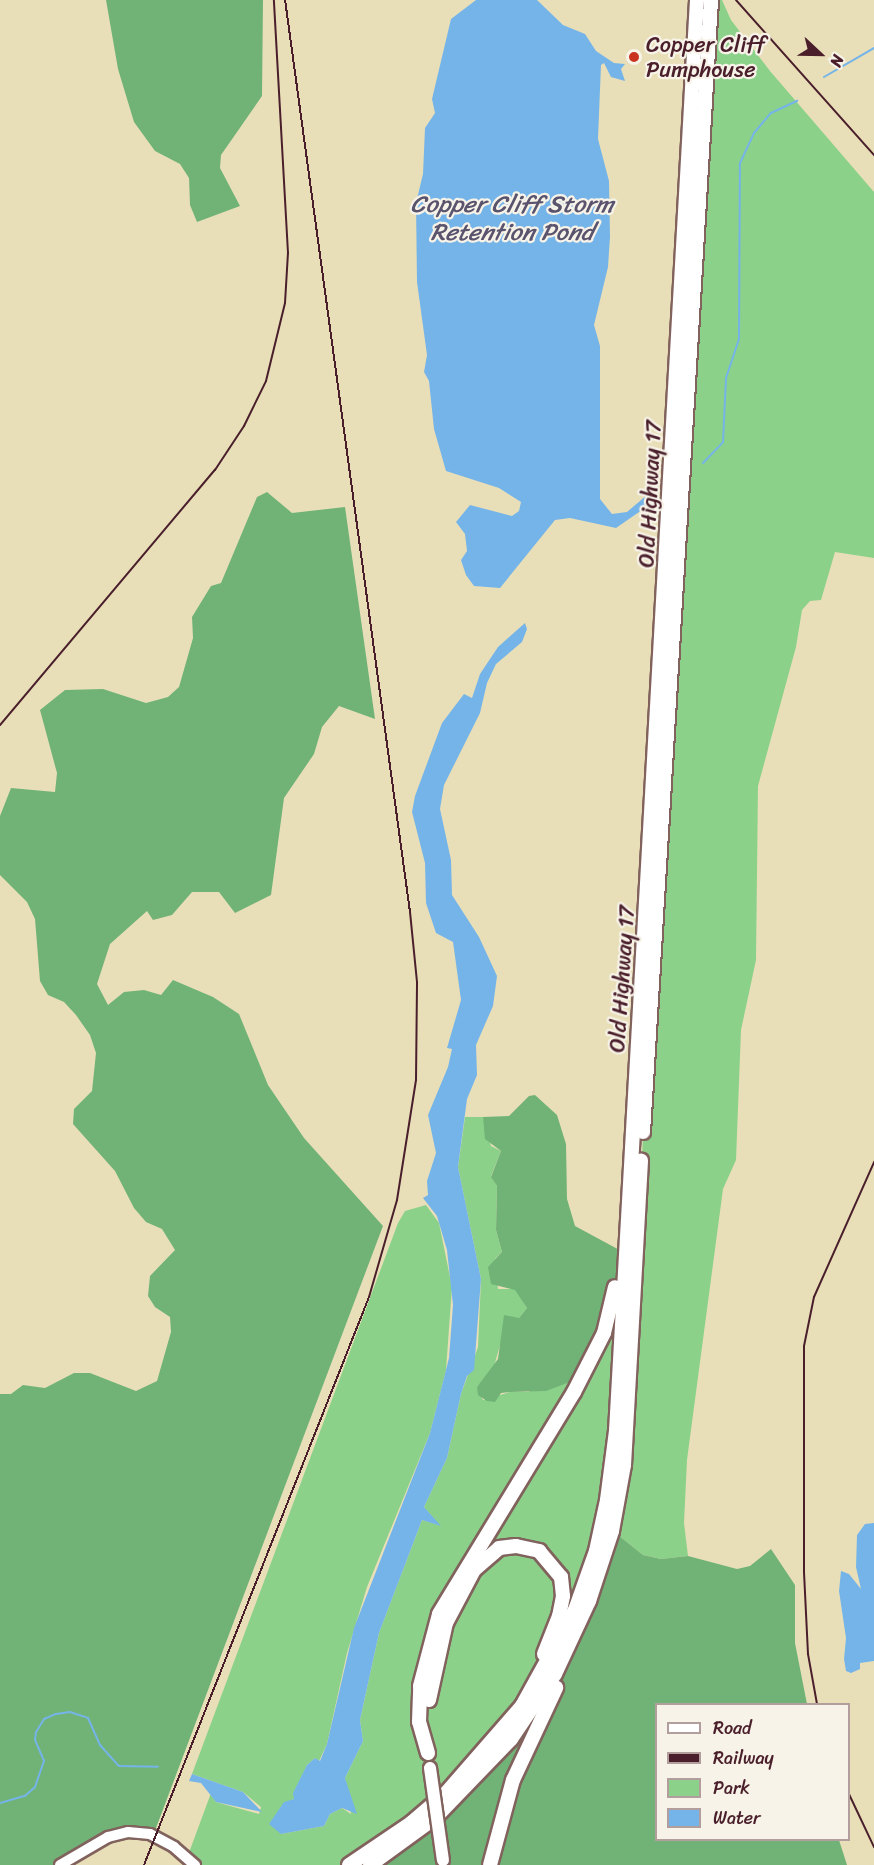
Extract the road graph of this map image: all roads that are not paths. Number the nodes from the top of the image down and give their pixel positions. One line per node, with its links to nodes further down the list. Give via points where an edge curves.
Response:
1 (698, 0): 3 (main road, Old Highway 17)
2 (711, 0): 4 (main road, Old Highway 17, via 627,1441 612,1531)
3 (626, 1256): 5 (main road, Old Highway 17, via 616,1431 603,1522 575,1610); 5 (main road, via 610,1320 591,1361 439,1614 420,1686 419,1722 428,1753 429,1687 446,1623 474,1570 490,1553 508,1546 539,1551 556,1569 562,1586 559,1616)
4 (568, 1649): 11 (main road, Old Highway 17, via 526,1720 477,1777 436,1817); 12 (main road, via 566,1667 513,1780)
5 (534, 1688): 10 (main road, Old Highway 17, via 493,1743 446,1793 411,1823)
6 (430, 1768): 7 (main road, bridge)
7 (443, 1860)
8 (60, 1865): 9 (street, via 108,1837 128,1832 150,1834 174,1846)
9 (195, 1865)
10 (349, 1865)
11 (370, 1865)
12 (490, 1865)

